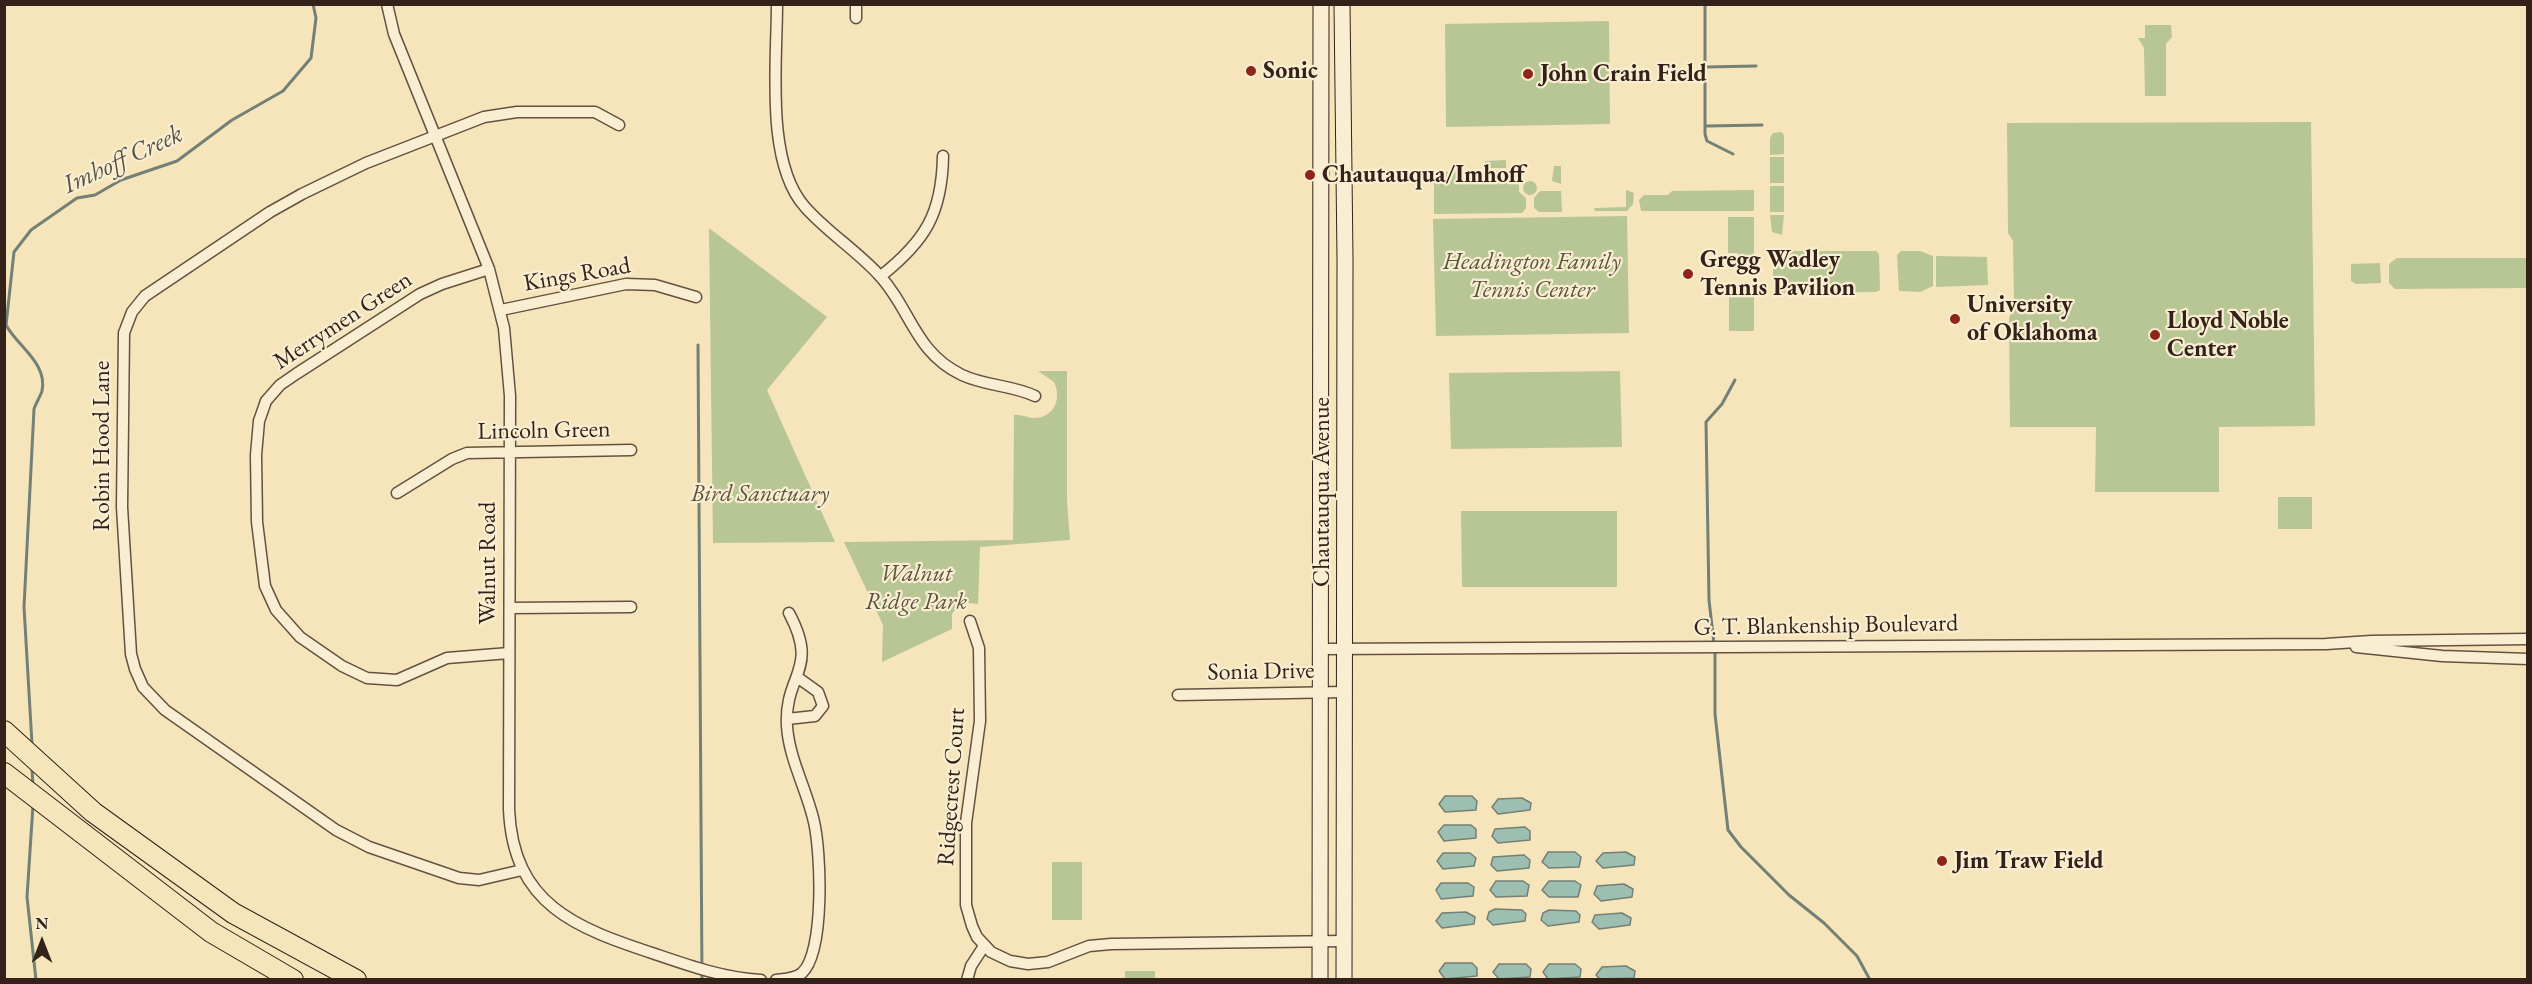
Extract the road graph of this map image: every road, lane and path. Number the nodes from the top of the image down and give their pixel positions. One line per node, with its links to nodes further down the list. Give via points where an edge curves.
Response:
1 (387, 4): 8 (street, Walnut Road, via 394,34)
2 (777, 4): 11 (street, via 778,139 786,176 804,207)
3 (856, 4): 6 (street)
4 (1321, 4): 24 (main road, Chautauqua Avenue)
5 (1342, 4): 25 (main road, Chautauqua Avenue)
6 (856, 18)
7 (619, 124): 8 (street, Robin Hood Lane, via 596,112 506,112)
8 (435, 135): 10 (street, Walnut Road); 35 (street, Robin Hood Lane, via 338,176 270,212 158,286 132,312 124,333 122,357 122,507 132,654 139,678 156,703 354,840 459,878 479,880)
9 (943, 156): 11 (street, via 941,195 930,223 911,249)
10 (489, 269): 13 (street, Walnut Road); 26 (street, Merrymen Green, via 420,294 280,386 266,401 258,428 257,522 265,586 276,610 300,637 356,673 392,681 447,658)
11 (881, 276): 14 (street, via 917,336 941,361 977,380 1017,387)
12 (696, 297): 13 (street, Kings Road, via 655,285 626,284)
13 (501, 310): 15 (street, Walnut Road, via 508,370)
14 (1035, 396)
15 (510, 450): 16 (street, Lincoln Green); 17 (street, Lincoln Green, via 461,454); 19 (street, Walnut Road)
16 (632, 450)
17 (397, 493)
18 (631, 607): 19 (street)
19 (510, 608): 26 (street, Walnut Road)
20 (789, 613): 28 (street, via 802,642)
21 (970, 621): 38 (street, Ridgecrest Court, via 979,648 980,721 967,807 966,905)
22 (2528, 639): 23 (street, G. T. Blankenship Boulevard)
23 (2331, 644): 25 (street, G. T. Blankenship Boulevard); 27 (street, G. T. Blankenship Boulevard, via 2442,656)
24 (1321, 649): 25 (street, G. T. Blankenship Boulevard); 29 (main road, Chautauqua Avenue)
25 (1344, 649): 30 (main road, Chautauqua Avenue)
26 (509, 653): 35 (street, Walnut Road, via 509,825)
27 (2528, 659)
28 (797, 677): 32 (street, via 788,700); 32 (street, via 818,692 823,706 815,716)
29 (1321, 691): 30 (street, Sonia Drive); 31 (street, Sonia Drive); 36 (main road, Chautauqua Avenue)
30 (1344, 692): 37 (main road, Chautauqua Avenue)
31 (1178, 694)
32 (787, 719): 39 (street, via 793,757 815,824 818,858 816,949 807,967)
33 (4, 731): 41 (highway, via 93,812 233,913)
34 (4, 773): 40 (highway, via 211,932)
35 (522, 870): 42 (street, Walnut Road, via 547,902 571,922 598,935 717,974)
36 (1320, 941): 37 (street); 38 (street, via 1111,944 1089,946 1048,962 1028,964 1005,959); 45 (main road, Chautauqua Avenue)
37 (1344, 941): 46 (main road, Chautauqua Avenue)
38 (984, 946): 44 (street)
39 (795, 978): 43 (street)
40 (293, 980)
41 (356, 980)
42 (761, 980)
43 (776, 980)
44 (967, 980)
45 (1320, 980)
46 (1344, 980)

